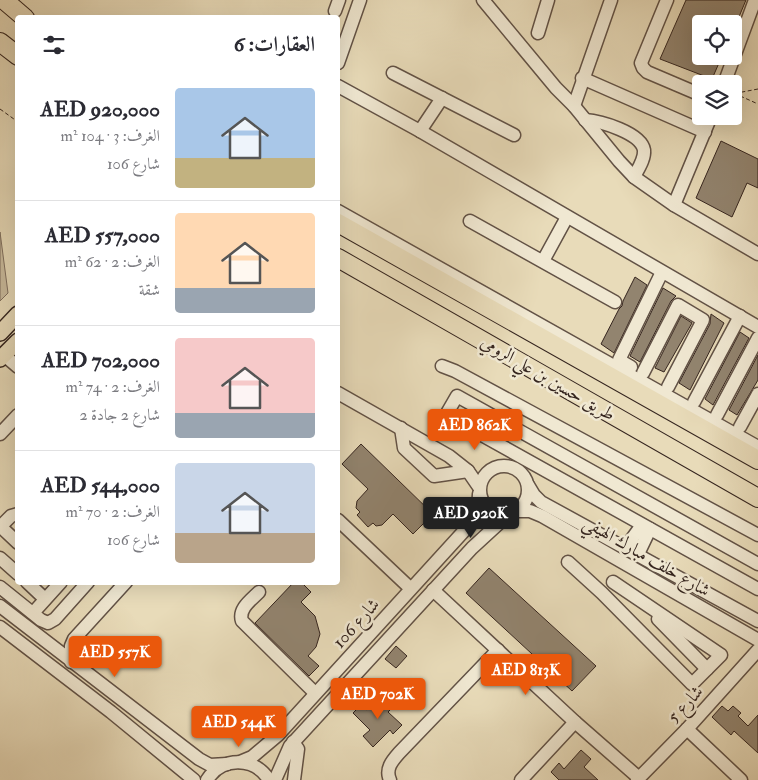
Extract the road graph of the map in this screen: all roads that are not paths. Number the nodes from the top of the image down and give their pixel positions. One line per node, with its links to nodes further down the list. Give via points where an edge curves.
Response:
1 (4, 0): 8 (highway)
2 (360, 0): 12 (street)
3 (483, 0): 19 (street)
4 (548, 0): 9 (street)
5 (610, 0): 15 (street)
6 (667, 0): 17 (street, via 641,63 647,72)
7 (755, 0): 14 (street)
8 (22, 15)
9 (538, 33)
10 (0, 42): 11 (highway)
11 (15, 54)
12 (340, 57)
13 (393, 72): 18 (street)
14 (727, 75)
15 (582, 78): 19 (street); 23 (street)
16 (340, 87): 22 (street)
17 (692, 91)
18 (442, 98): 22 (street); 24 (street)
19 (574, 106): 20 (street)
20 (585, 120): 25 (street); 25 (street, via 609,124 640,142 643,158)
21 (708, 125): 23 (street)
22 (420, 131): 29 (street)
23 (705, 132): 26 (street)
24 (514, 135)
25 (634, 177): 26 (street)
26 (674, 205): 31 (street)
27 (340, 215): 56 (street)
28 (340, 215): 59 (highway, طريق حسين بن علي الرومي)
29 (567, 217): 33 (street); 34 (street)
30 (470, 221): 33 (street)
31 (758, 254)
32 (340, 259): 64 (highway, طريق حسين بن علي الرومي)
33 (543, 262): 35 (street)
34 (662, 272): 36 (street); 45 (street, via 619,360)
35 (615, 302)
36 (740, 316): 38 (street); 49 (street)
37 (15, 317): 39 (main road)
38 (758, 327)
39 (0, 333)
40 (758, 338): 50 (street)
41 (15, 343): 42 (main road)
42 (2, 357): 43 (street)
43 (15, 365)
44 (442, 366): 70 (street)
45 (642, 373): 46 (street); 46 (street, via 678,306 686,310 703,320)
46 (668, 387): 49 (street)
47 (758, 394): 52 (street)
48 (340, 395): 53 (street)
49 (694, 402): 50 (street)
50 (717, 415): 52 (street)
51 (15, 418): 54 (street)
52 (740, 427): 55 (street)
53 (401, 428): 57 (street); 61 (street, via 404,448 434,476)
54 (0, 434)
55 (758, 438)
56 (758, 447)
57 (449, 456): 60 (street, via 477,466); 61 (street)
58 (521, 457): 60 (street); 62 (street); 69 (street); 79 (street, via 446,415 457,396)
59 (758, 460)
60 (503, 466): 62 (street, via 515,468); 63 (street, via 486,474)
61 (468, 471): 63 (street)
62 (525, 479): 65 (street, via 526,500); 73 (street, شارع خلف مبارك الهيفي, via 542,502)
63 (479, 491): 65 (street, via 487,508 493,512); 72 (street, شارع 106, via 474,520)
64 (758, 498)
65 (513, 513): 76 (street, شارع 106); 78 (street, شارع خلف مبارك الهيفي, via 530,511 542,516)
66 (15, 515): 68 (street)
67 (340, 522): 88 (street)
68 (0, 527): 71 (street)
69 (646, 527): 73 (street); 74 (street); 89 (street)
70 (758, 535)
71 (15, 540)
72 (451, 545): 76 (street, via 460,547); 88 (street, شارع 106)
73 (626, 547): 74 (street, شارع خلف مبارك الهيفي)
74 (638, 554): 98 (street, شارع خلف مبارك الهيفي)
75 (0, 558): 81 (street)
76 (462, 560): 90 (street, شارع 106)
77 (568, 562): 93 (street)
78 (623, 562): 80 (street, شارع خلف مبارك الهيفي); 82 (street)
79 (758, 564)
80 (636, 570): 92 (street, via 627,582); 101 (street, شارع خلف مبارك الهيفي)
81 (15, 571)
82 (613, 582): 92 (street); 93 (street)
83 (30, 585): 94 (street)
84 (58, 585): 94 (street)
85 (85, 585): 97 (street, via 52,622 44,622)
86 (122, 585): 100 (street)
87 (0, 587): 97 (street)
88 (410, 588): 107 (street, شارع 106)
89 (758, 589)
90 (433, 590): 103 (street); 110 (street, شارع 106)
91 (259, 592): 107 (street, via 243,610 242,622)
92 (627, 592): 95 (street)
93 (602, 593): 106 (street, via 692,684)
94 (46, 599): 97 (street)
95 (638, 599): 106 (street); 106 (street, via 721,655)
96 (0, 606): 102 (street)
97 (33, 614)
98 (758, 621)
99 (0, 626): 113 (street)
100 (79, 633): 102 (street, via 65,641); 105 (street, via 71,646)
101 (758, 640)
102 (50, 644): 105 (street)
103 (498, 650): 108 (street); 118 (street, via 399,752 389,765 387,773)
104 (758, 650): 109 (street, شارع 5)
105 (71, 662): 111 (street, via 199,759 210,764)
106 (707, 669)
107 (315, 693): 111 (street, شارع 106, via 264,748 252,757)
108 (575, 722): 112 (street); 119 (street)
109 (687, 729): 112 (street, شارع 5); 120 (street)
110 (293, 742): 116 (street, شارع 106); 117 (street, via 298,749)
111 (234, 763): 114 (street, شارع 106, via 218,768); 115 (street, via 251,764)
112 (638, 779)
113 (194, 780)
114 (207, 780)
115 (269, 780)
116 (275, 780)
117 (294, 780)
118 (390, 780)
119 (521, 780)
120 (741, 780)

